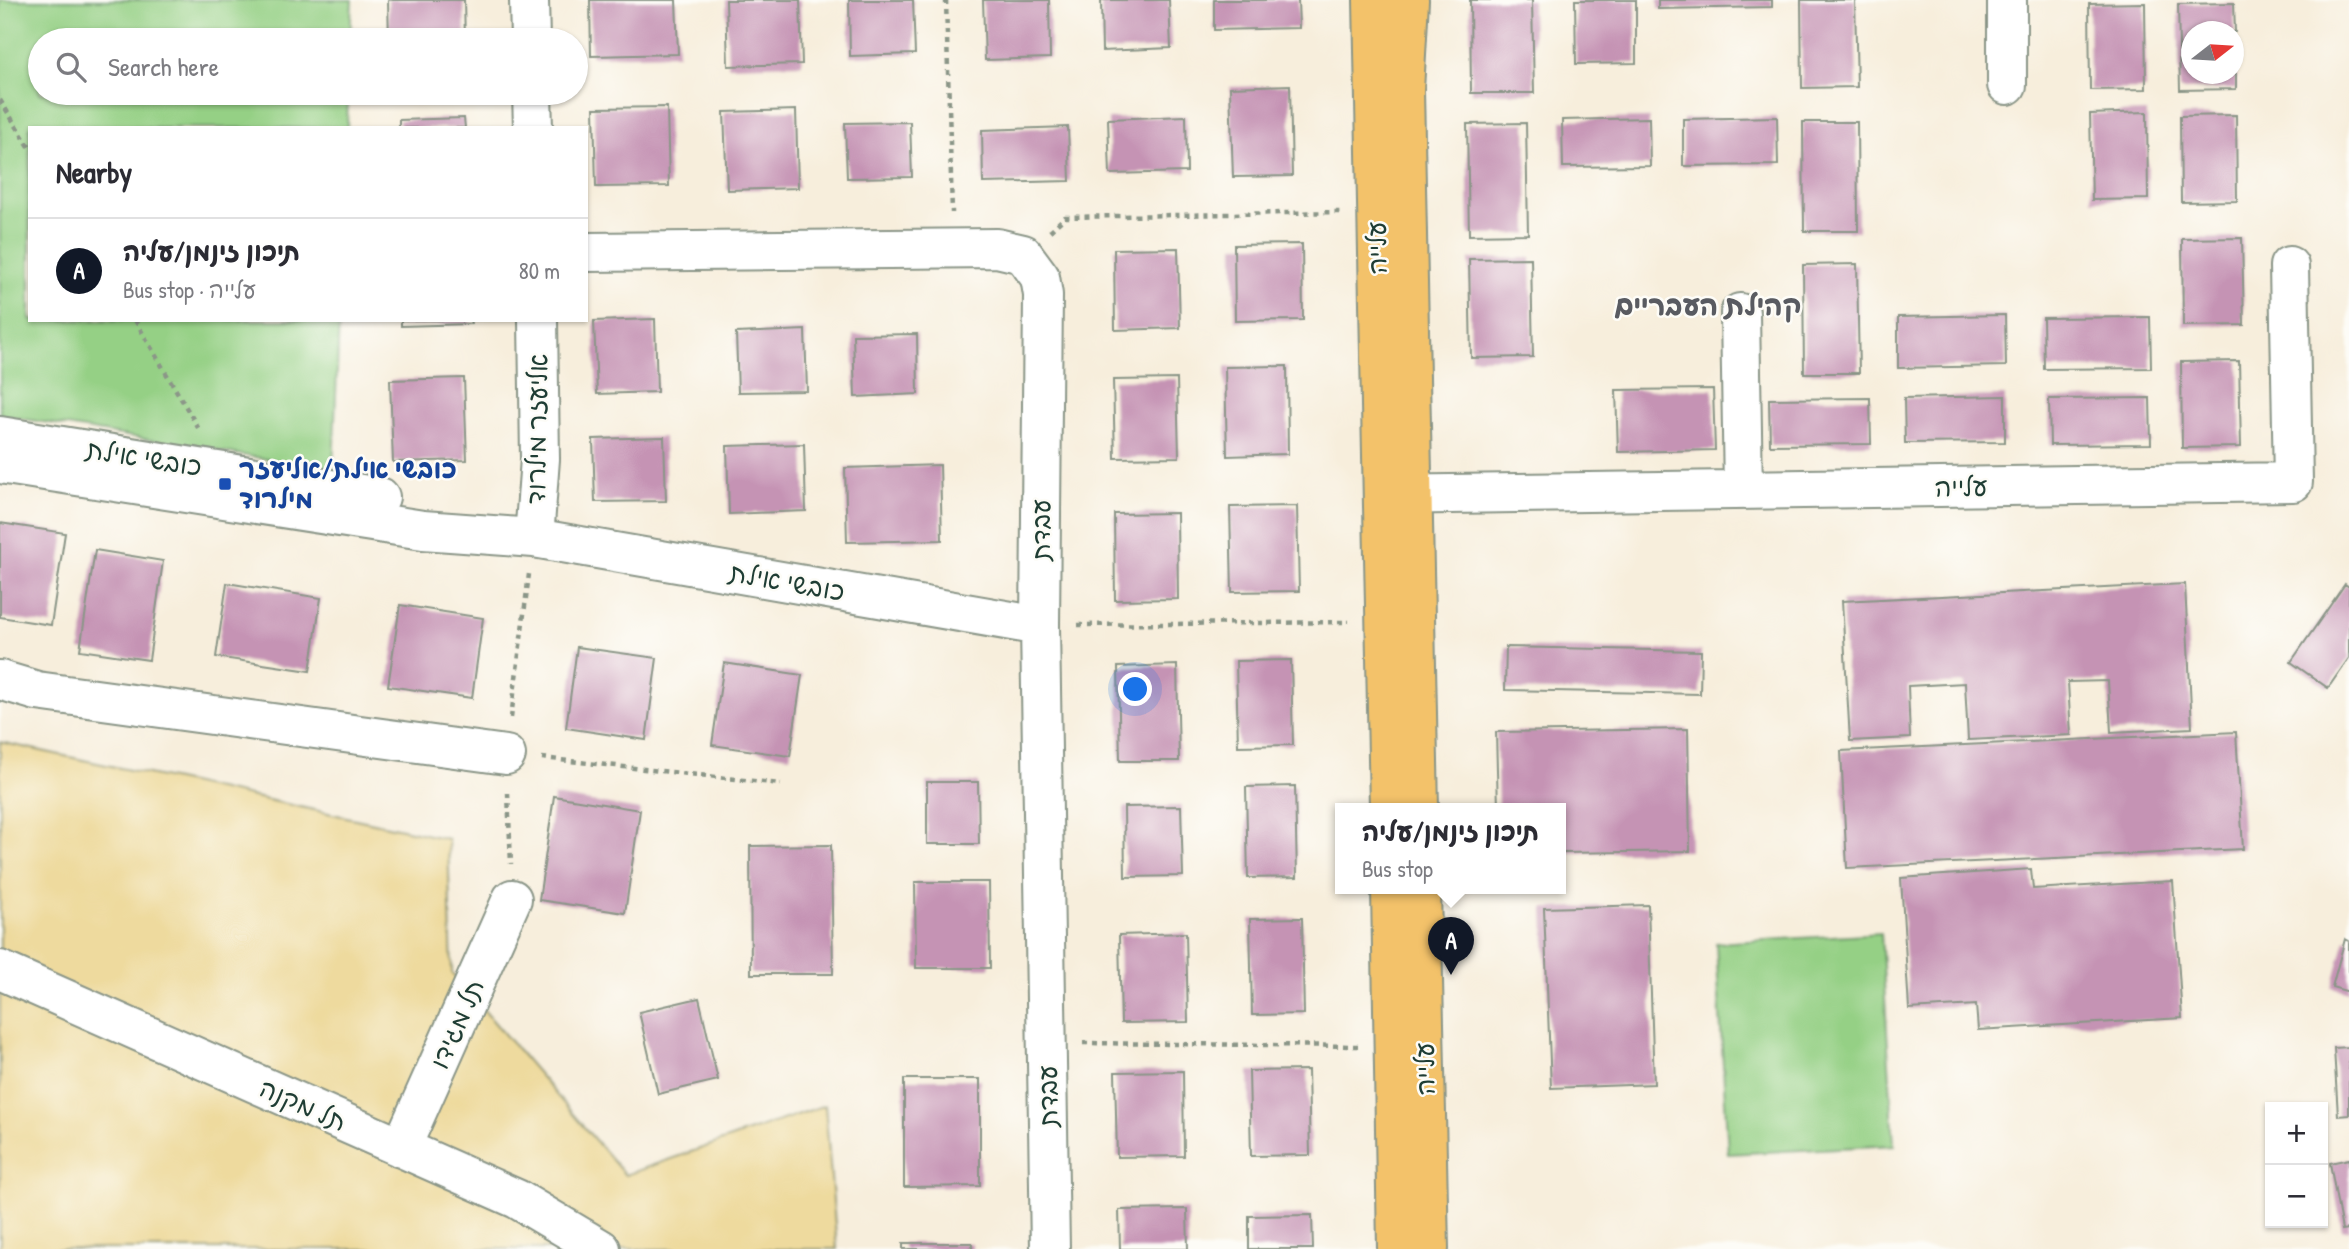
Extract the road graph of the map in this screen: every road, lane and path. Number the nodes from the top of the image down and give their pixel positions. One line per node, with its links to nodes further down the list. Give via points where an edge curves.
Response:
1 (530, 0): 6 (street)
2 (946, 0): 13 (path)
3 (1373, 0): 12 (main road, עלייה)
4 (1409, 0): 24 (main road, עלייה)
5 (2007, 0): 7 (street)
6 (530, 28)
7 (2007, 85)
8 (0, 100): 11 (path)
9 (532, 105): 10 (street)
10 (533, 126)
11 (28, 145)
12 (1377, 211): 15 (path, via 1065,217); 24 (main road, עלייה)
13 (953, 248): 14 (street); 15 (street, via 998,248)
14 (588, 252)
15 (1023, 254): 27 (street, עבדת, via 1040,276 1043,295)
16 (2289, 266): 23 (street, עלייה, via 2293,482)
17 (1740, 313): 23 (street)
18 (136, 322): 22 (path)
19 (537, 322): 25 (street, אליעזר מילרוד, via 540,449)
20 (0, 436): 22 (street, כובשי אילת)
21 (0, 464): 25 (street, כובשי אילת, via 423,530)
22 (223, 471): 25 (street, כובשי אילת, via 460,512)
23 (1742, 490): 24 (street, עלייה)
24 (1398, 495): 26 (main road, עלייה); 32 (main road, עלייה)
25 (534, 538): 27 (street, כובשי אילת)
26 (1385, 622): 27 (path); 31 (main road, עלייה)
27 (1040, 626): 37 (street, עבדת)
28 (0, 680): 29 (street, via 37,691)
29 (506, 755): 30 (path)
30 (781, 784)
31 (1389, 803)
32 (1419, 803)
33 (1391, 894): 38 (main road, עלייה)
34 (1421, 894): 43 (main road, עלייה)
35 (513, 900): 39 (street, תל מגידו)
36 (0, 970): 39 (street, תל מקנה)
37 (1047, 1042): 38 (path); 41 (street, עבדת)
38 (1394, 1046): 42 (main road, עלייה)
39 (401, 1148): 40 (street, תל מקנה, via 517,1199)
40 (601, 1249)
41 (1050, 1249)
42 (1397, 1249)
43 (1429, 1249)

